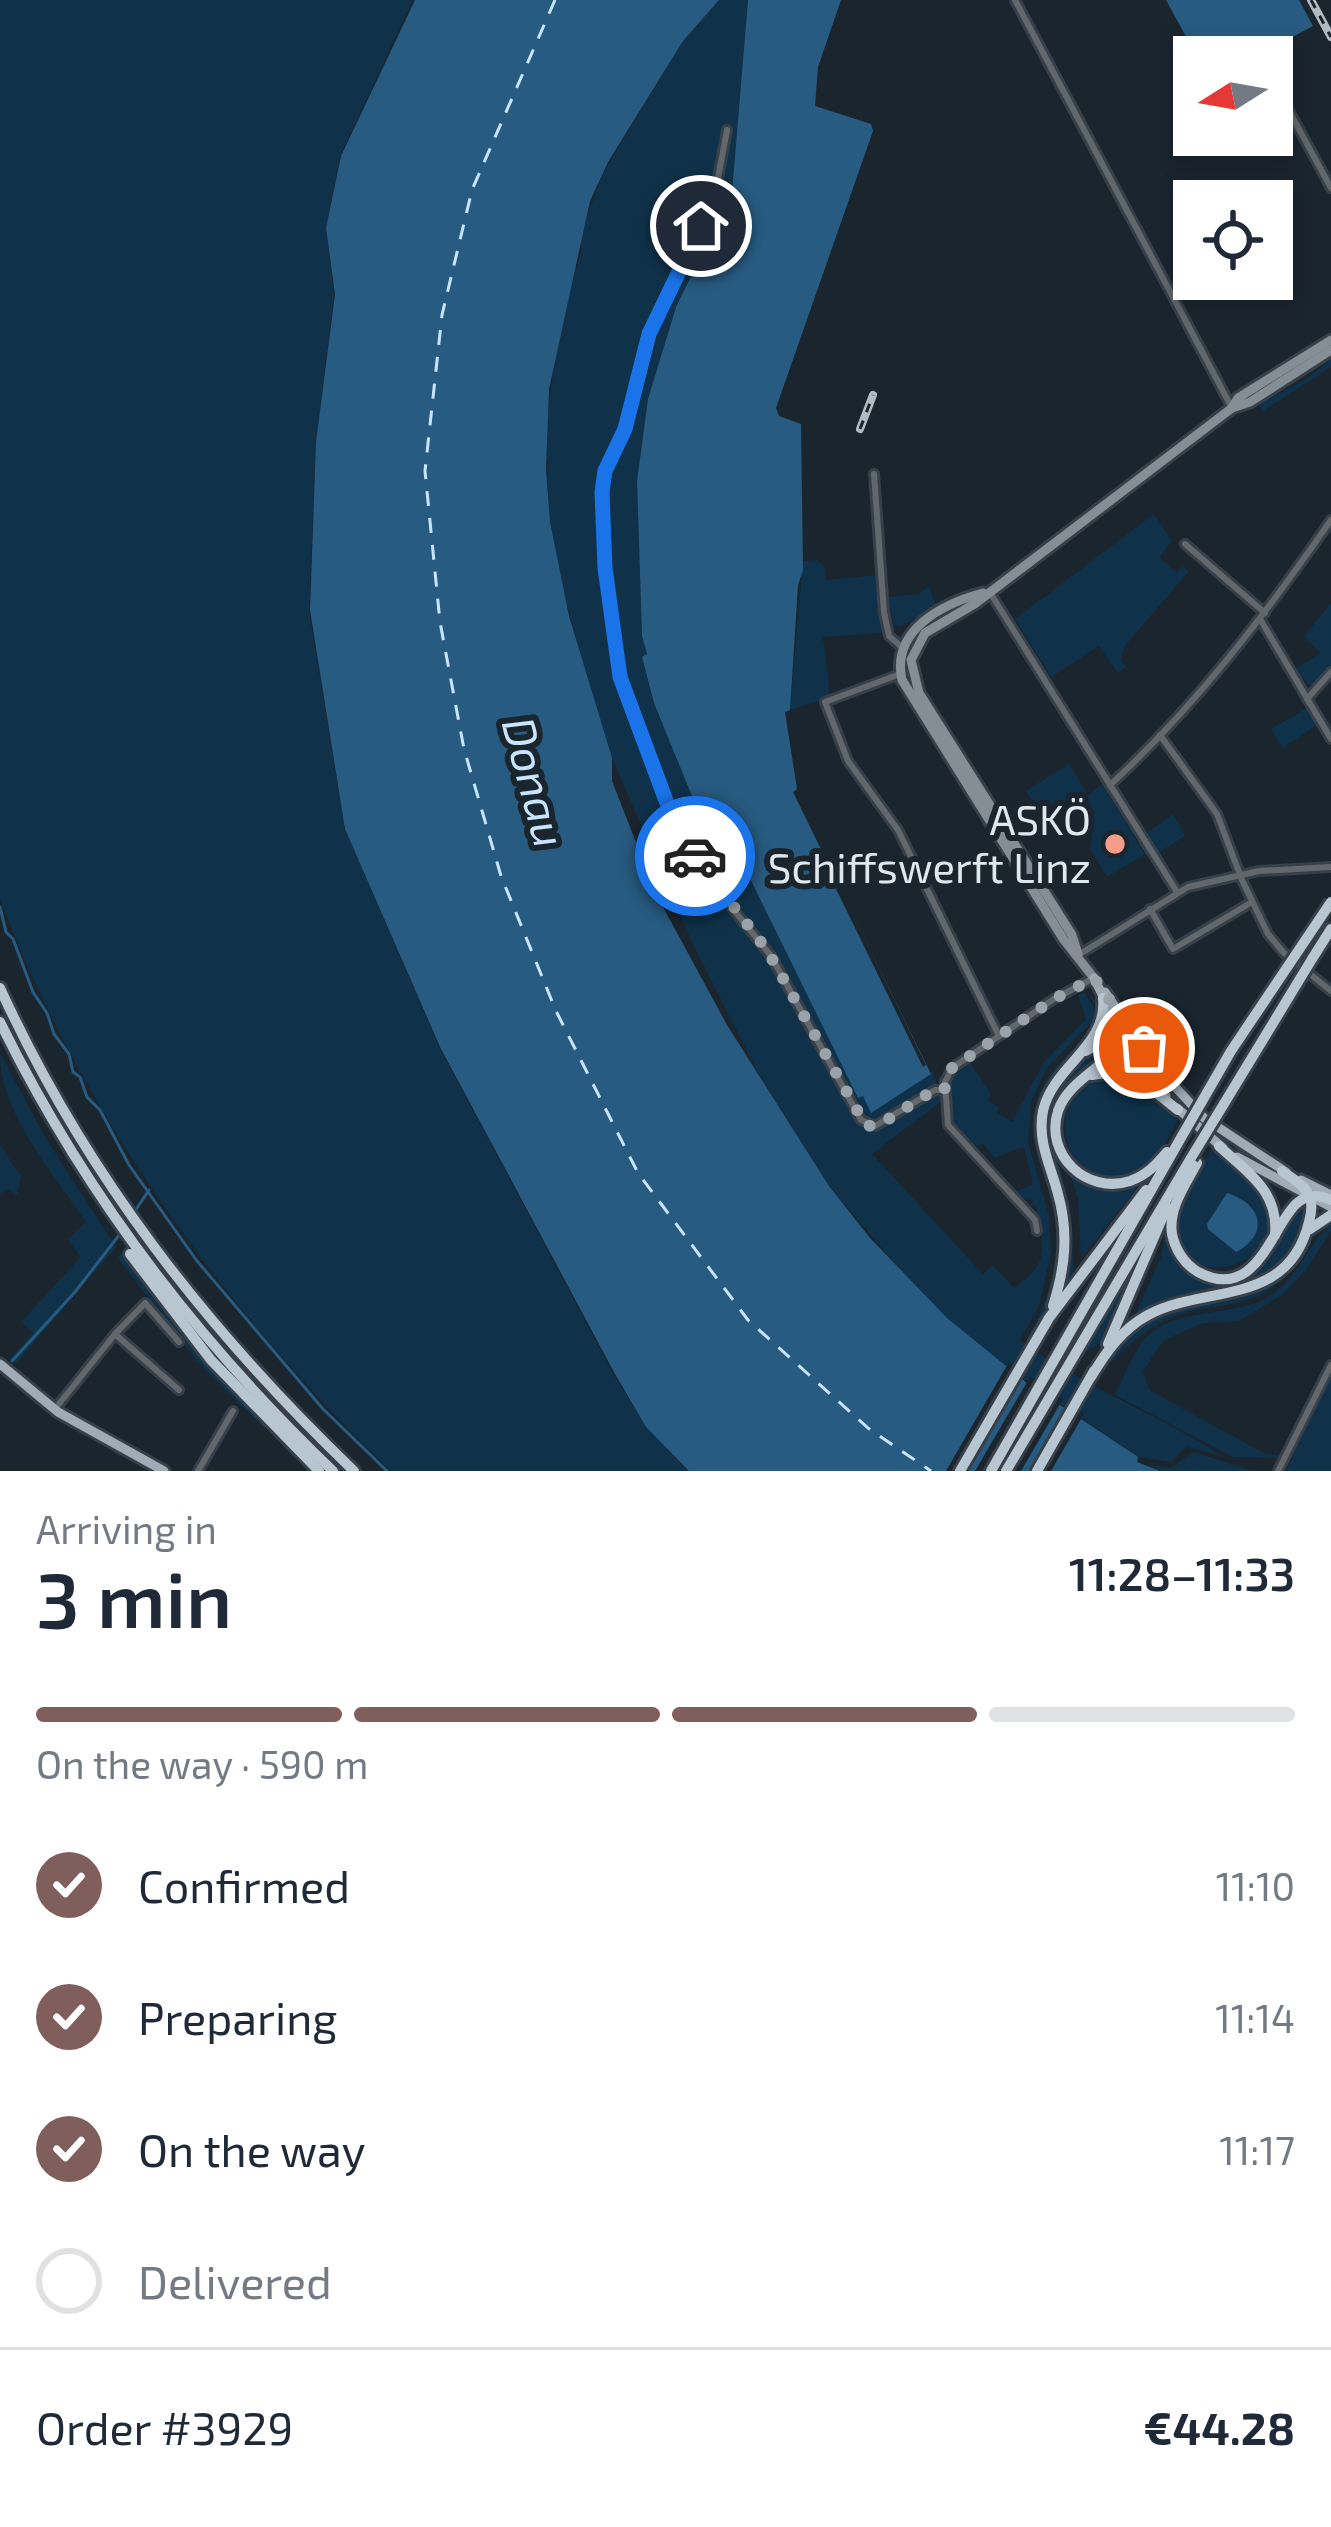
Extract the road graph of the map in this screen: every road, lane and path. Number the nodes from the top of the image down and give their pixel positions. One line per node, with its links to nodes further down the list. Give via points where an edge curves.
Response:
1 (1015, 0): 7 (street)
2 (1293, 118): 4 (street)
3 (727, 130): 39 (street, via 716,194 652,325 625,429 603,478 618,669 677,828 767,950 861,1120 877,1126)
4 (1331, 188)
5 (1331, 340): 7 (main road)
6 (1331, 350): 7 (main road)
7 (1232, 408): 11 (main road)
8 (874, 474): 13 (street, via 884,612 890,636)
9 (1331, 520): 12 (street)
10 (1185, 544): 12 (street)
11 (988, 591): 13 (main road, via 922,623); 19 (street)
12 (1262, 616): 16 (street); 17 (street)
13 (907, 650): 15 (main road); 27 (main road, via 916,687)
14 (1331, 672): 16 (street)
15 (900, 674): 27 (main road); 34 (street, via 825,702 848,761 898,830)
16 (1307, 699): 18 (street)
17 (1160, 735): 19 (street); 21 (street, via 1217,814)
18 (1331, 740)
19 (1110, 785): 22 (street)
20 (1331, 867): 21 (street)
21 (1239, 874): 22 (street); 23 (street)
22 (1177, 892): 25 (street)
23 (1252, 902): 25 (street, via 1173,949); 30 (street, via 1278,947)
24 (1331, 902): 41 (highway, bridge)
25 (1150, 909): 27 (street)
26 (1331, 929): 43 (highway, bridge)
27 (1078, 954): 28 (main road)
28 (1094, 978): 31 (main road); 32 (main road); 34 (street)
29 (0, 988): 66 (highway, via 51,1090 137,1228 236,1352)
30 (1331, 991)
31 (1103, 998): 35 (main road); 36 (highway, via 1103,1022)
32 (1119, 1011): 35 (highway); 38 (main road)
33 (0, 1022): 52 (highway)
34 (999, 1036): 39 (street, via 952,1068)
35 (1123, 1036): 36 (highway); 37 (highway); 38 (highway); 40 (main road)
36 (1078, 1056): 53 (highway, via 1056,1082 1042,1121 1065,1226)
37 (1089, 1076): 40 (highway, via 1130,1075); 41 (highway, via 1066,1096 1056,1123 1059,1148 1078,1174 1103,1184 1132,1180)
38 (1166, 1076): 45 (main road, via 1204,1118)
39 (944, 1090): 49 (street, via 948,1125)
40 (1178, 1110): 42 (main road)
41 (1178, 1141): 44 (highway)
42 (1219, 1146): 47 (main road); 51 (highway, via 1267,1191)
43 (1194, 1160): 46 (highway); 51 (highway, via 1172,1221 1188,1264 1210,1276 1238,1274)
44 (1167, 1164): 53 (highway); 68 (highway)
45 (1282, 1171): 47 (highway); 48 (main road)
46 (1177, 1182): 58 (highway); 69 (highway)
47 (1311, 1197): 48 (highway); 50 (highway); 51 (highway, via 1294,1206)
48 (1331, 1204): 50 (highway)
49 (1037, 1231)
50 (1307, 1232): 58 (highway, via 1264,1282 1141,1319)
51 (1275, 1238)
52 (127, 1243): 64 (highway, via 211,1360); 65 (highway, via 224,1361)
53 (1049, 1318): 67 (highway)
54 (115, 1334): 55 (street, via 145,1304); 59 (street); 60 (street)
55 (179, 1342)
56 (0, 1364): 60 (main road)
57 (1331, 1365): 71 (street)
58 (1091, 1377): 70 (highway)
59 (179, 1390)
60 (55, 1409): 62 (main road)
61 (233, 1411): 63 (street)
62 (164, 1471)
63 (198, 1471)
64 (319, 1471)
65 (332, 1471)
66 (354, 1471)
67 (960, 1471)
68 (991, 1471)
69 (1006, 1471)
70 (1037, 1471)
71 (1278, 1471)

